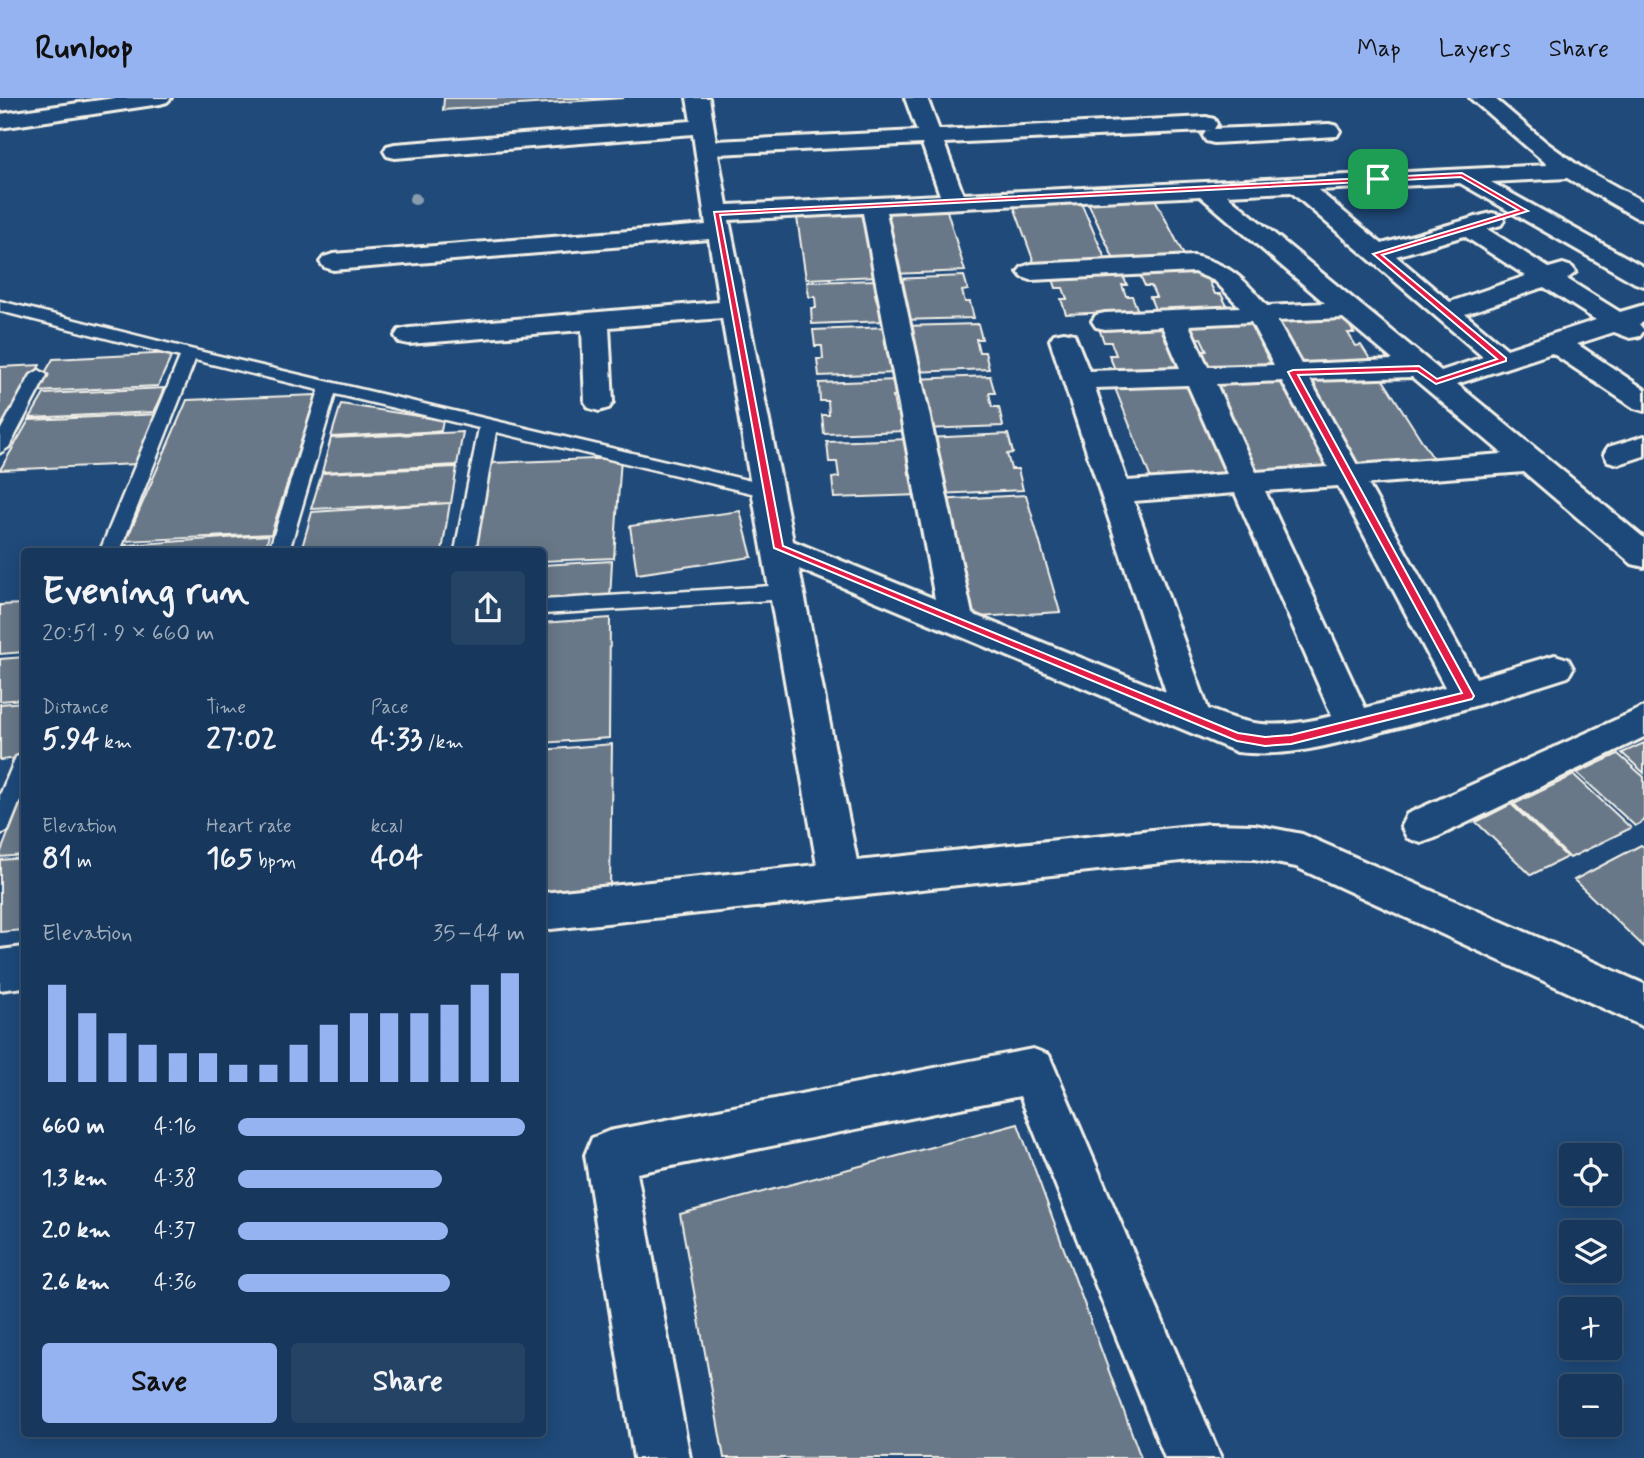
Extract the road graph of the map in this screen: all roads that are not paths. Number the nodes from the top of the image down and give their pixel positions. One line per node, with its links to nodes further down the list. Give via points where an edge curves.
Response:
1 (160, 98): 4 (street)
2 (916, 98): 8 (street)
3 (1481, 98): 11 (street)
4 (0, 121)
5 (1205, 122): 7 (street); 8 (street); 10 (street)
6 (702, 125): 8 (street); 9 (street); 19 (street)
7 (1329, 131)
8 (931, 137): 15 (street)
9 (396, 151)
10 (1236, 169): 13 (street); 14 (street)
11 (1571, 171): 12 (street); 18 (street)
12 (1462, 175): 13 (street); 17 (street)
13 (1295, 183): 21 (street)
14 (1203, 187): 15 (street); 29 (street)
15 (954, 202): 16 (street)
16 (873, 205): 19 (street); 65 (street)
17 (1524, 211): 20 (street); 22 (street)
18 (1644, 212)
19 (718, 222): 23 (street); 28 (street)
20 (1466, 228): 21 (street); 25 (street)
21 (1376, 254): 30 (street)
22 (1606, 257): 25 (street); 26 (street)
23 (333, 262)
24 (1031, 272): 32 (street, via 1212,267)
25 (1547, 278): 30 (street); 36 (street)
26 (1644, 278)
27 (0, 306): 41 (lane)
28 (735, 309): 34 (street); 56 (street)
29 (1350, 310): 32 (street); 45 (street)
30 (1446, 312): 42 (street)
31 (1644, 313): 36 (street)
32 (1260, 314): 33 (street); 43 (street)
33 (1172, 318): 35 (street); 46 (street)
34 (595, 320): 37 (street); 49 (street)
35 (1105, 321)
36 (1617, 321): 38 (street); 40 (street)
37 (409, 336)
38 (1644, 338)
39 (1064, 340): 47 (street)
40 (1555, 342): 42 (street); 50 (street)
41 (189, 354): 48 (lane); 58 (lane)
42 (1503, 360): 45 (street)
43 (1293, 372): 45 (street); 46 (street); 54 (street)
44 (39, 375): 52 (lane)
45 (1428, 375): 53 (street)
46 (1199, 376): 47 (street); 55 (street)
47 (1078, 380): 57 (street)
48 (328, 387): 51 (lane); 59 (lane)
49 (599, 402)
50 (1644, 402)
51 (489, 424): 56 (lane); 60 (lane)
52 (0, 447)
53 (1531, 461): 54 (street); 62 (street)
54 (1348, 475): 55 (street); 67 (street)
55 (1246, 482): 57 (street); 70 (street)
56 (768, 491): 61 (street)
57 (1116, 492): 68 (street)
58 (111, 548)
59 (280, 548)
60 (466, 548)
61 (779, 548): 63 (street); 65 (street)
62 (1644, 556)
63 (788, 592): 64 (lane); 74 (street)
64 (546, 607)
65 (956, 621): 68 (street)
66 (1555, 668): 67 (street)
67 (1468, 696): 70 (street)
68 (1193, 719): 70 (street, via 1237,737 1265,742)
69 (1644, 721): 73 (street)
70 (1355, 725)
71 (21, 771): 72 (lane)
72 (0, 824)
73 (1421, 826)
74 (840, 880): 75 (street); 78 (street, via 1209,841 1255,842 1302,851)
75 (546, 912)
76 (21, 967): 77 (street)
77 (0, 970)
78 (1640, 1001)
79 (662, 1458): 80 (street, via 609,1155 1033,1071)
80 (1193, 1458)

